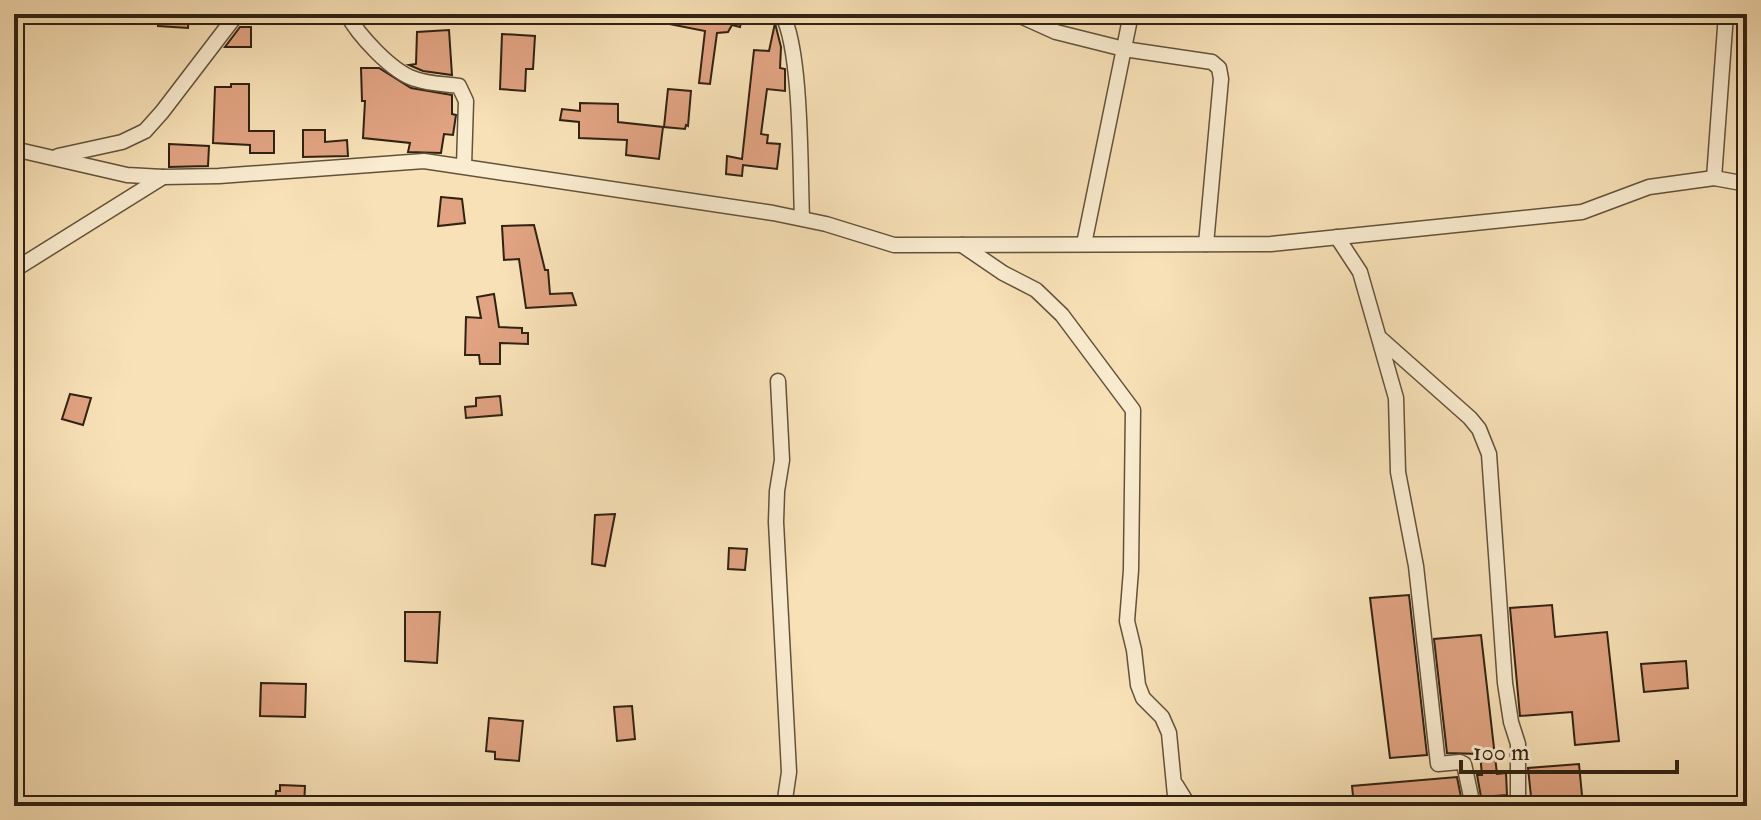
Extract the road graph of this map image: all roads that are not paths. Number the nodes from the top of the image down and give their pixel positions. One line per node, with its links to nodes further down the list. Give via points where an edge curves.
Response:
1 (237, 14): 10 (street, via 145,131 122,142)
2 (347, 14): 11 (street, via 371,47 408,76 459,86 464,92)
3 (782, 14): 15 (street, via 794,67)
4 (1016, 14): 7 (street)
5 (1131, 14): 8 (street)
6 (1726, 14): 13 (street)
7 (1042, 19): 8 (street, via 1056,32)
8 (1124, 49): 17 (street); 18 (street, via 1212,62 1219,68)
9 (14, 149): 10 (street)
10 (54, 156): 12 (street, via 127,175)
11 (464, 166): 12 (street, via 424,161); 15 (street)
12 (163, 177): 20 (street)
13 (1714, 178): 14 (street); 16 (street, via 1649,187 1582,212)
14 (1747, 184)
15 (802, 218): 19 (street, via 894,245)
16 (1337, 237): 18 (street); 21 (street, via 1360,272)
17 (1084, 244): 18 (street); 19 (street)
18 (1206, 244)
19 (962, 245): 23 (street, via 1036,290 1062,315 1133,410 1127,621 1138,685 1169,733)
20 (14, 270)
21 (1380, 339): 27 (street, via 1396,398 1398,472 1416,566 1437,759 1443,766 1464,764); 28 (street, via 1470,418 1489,454 1505,683 1518,744)
22 (778, 381): 24 (street, via 782,460 776,522 789,772)
23 (1176, 785): 25 (street); 26 (street)
24 (784, 806)
25 (1176, 806)
26 (1189, 806)
27 (1473, 806)
28 (1518, 806)

